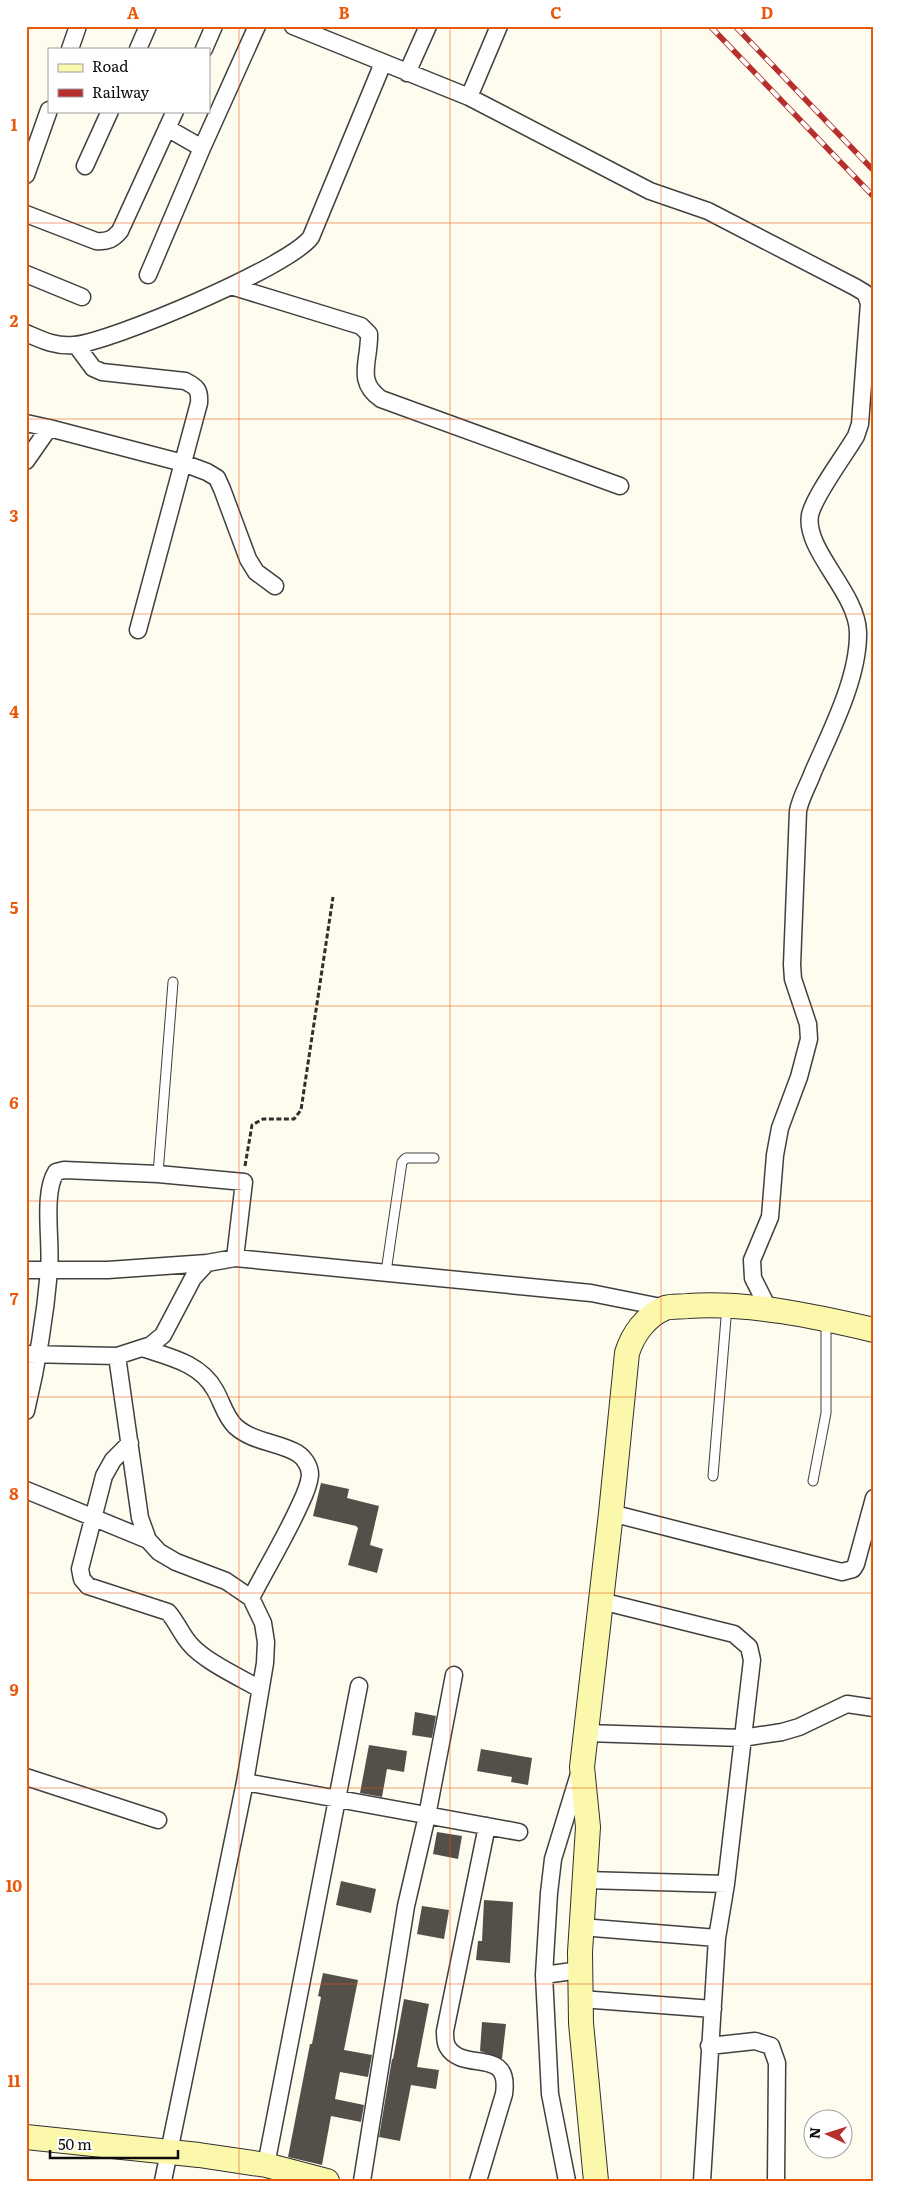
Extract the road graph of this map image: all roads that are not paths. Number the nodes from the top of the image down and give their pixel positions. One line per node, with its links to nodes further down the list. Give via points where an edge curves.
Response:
1 (78, 26): 8 (street)
2 (148, 26): 9 (street)
3 (214, 26): 10 (street)
4 (257, 26): 18 (street)
5 (428, 26): 12 (street)
6 (498, 26): 13 (street)
7 (302, 28): 11 (street)
8 (70, 48)
9 (138, 48)
10 (204, 48)
11 (384, 63): 12 (street); 24 (street, via 311,237 287,257)
12 (407, 73): 13 (street)
13 (470, 97): 25 (street, via 650,192 708,211)
14 (48, 112): 20 (street)
15 (110, 112): 19 (street)
16 (175, 112): 17 (street)
17 (167, 128): 18 (street); 21 (street, via 114,238 106,242 96,241)
18 (202, 148): 23 (street)
19 (85, 166)
20 (26, 175)
21 (26, 214)
22 (26, 274): 26 (street)
23 (148, 275)
24 (231, 286): 28 (street, via 129,330); 33 (street, via 361,326 369,334 366,383 381,399)
25 (870, 295): 46 (street, via 860,424 810,515 816,544 848,597 858,632 856,655 846,691 802,793 798,810 792,965 809,1039 800,1077 780,1128 770,1216 752,1260 752,1278)
26 (82, 297)
27 (26, 333): 28 (street, via 60,345)
28 (76, 345): 32 (street, via 93,368 102,372 196,386 200,392 199,403)
29 (26, 423): 30 (street)
30 (49, 428): 31 (street); 32 (street)
31 (26, 461)
32 (183, 463): 34 (street, via 217,478 248,559 256,572); 35 (street)
33 (620, 486)
34 (275, 586)
35 (138, 630)
36 (173, 982): 38 (lane)
37 (434, 1158): 43 (lane, via 406,1158 402,1162)
38 (158, 1174): 39 (street, via 244,1182); 41 (street, via 56,1172 49,1188)
39 (234, 1258): 40 (street); 43 (street)
40 (207, 1263): 41 (street, via 108,1270); 49 (street, via 194,1278 163,1335)
41 (50, 1269): 42 (street); 50 (street)
42 (26, 1270)
43 (386, 1272): 45 (street, via 591,1293)
44 (727, 1306): 45 (street); 46 (street); 54 (lane)
45 (666, 1308): 58 (street, via 645,1322 635,1334 627,1354)
46 (769, 1310): 47 (street)
47 (826, 1319): 48 (street); 55 (lane, via 826,1413)
48 (874, 1330)
49 (142, 1348): 51 (street); 61 (street, via 189,1364 215,1389 230,1421 238,1429 297,1453 309,1468 306,1492)
50 (32, 1355): 51 (street); 52 (street)
51 (117, 1356): 53 (street)
52 (26, 1411)
53 (130, 1443): 59 (street, via 113,1460 104,1476); 60 (street, via 140,1518)
54 (713, 1476)
55 (813, 1481)
56 (26, 1490): 59 (street)
57 (874, 1498): 58 (street, via 856,1564 853,1569 842,1572)
58 (611, 1513): 62 (street)
59 (94, 1518): 60 (street); 65 (street, via 80,1569 88,1586 168,1612 198,1652)
60 (148, 1540): 61 (street, via 158,1552 226,1582)
61 (250, 1598): 65 (street, via 263,1623 266,1642)
62 (601, 1601): 67 (street); 68 (street, via 734,1634 745,1641 752,1660)
63 (454, 1675): 73 (street)
64 (359, 1686): 72 (street)
65 (260, 1689): 71 (street)
66 (874, 1708): 68 (street, via 847,1704 799,1727)
67 (586, 1733): 68 (street); 69 (street)
68 (742, 1738): 78 (street)
69 (582, 1767): 77 (street, via 588,1826); 82 (street, via 553,1859)
70 (26, 1777): 74 (street)
71 (245, 1782): 72 (street); 87 (street)
72 (337, 1800): 73 (street); 88 (street)
73 (427, 1816): 75 (street); 91 (street, via 406,1906)
74 (158, 1820)
75 (487, 1826): 76 (street); 92 (street, via 445,2031 446,2045 453,2053 494,2065 503,2072 506,2081)
76 (519, 1832)
77 (584, 1880): 78 (street); 79 (street)
78 (726, 1884): 80 (street)
79 (581, 1927): 80 (street); 81 (street)
80 (717, 1938): 84 (street)
81 (580, 1970): 82 (street); 83 (street)
82 (544, 1975): 93 (street, via 550,2094)
83 (581, 1999): 84 (street); 94 (street)
84 (713, 2009): 85 (street)
85 (710, 2046): 95 (street); 96 (street, via 755,2041 771,2046 777,2063)
86 (26, 2137): 87 (street)
87 (169, 2151): 88 (street); 89 (street)
88 (266, 2165): 90 (street)
89 (163, 2181)
90 (327, 2181)
91 (362, 2181)
92 (478, 2181)
93 (567, 2181)
94 (596, 2181)
95 (702, 2181)
96 (776, 2181)

